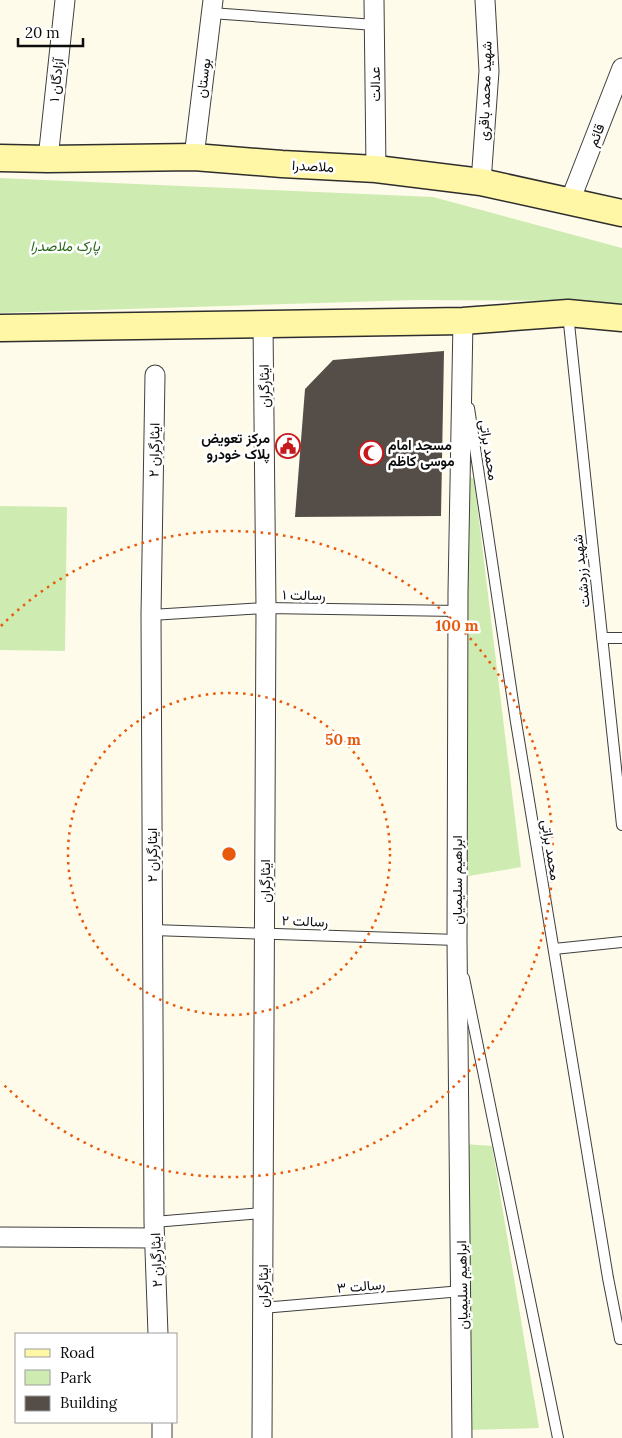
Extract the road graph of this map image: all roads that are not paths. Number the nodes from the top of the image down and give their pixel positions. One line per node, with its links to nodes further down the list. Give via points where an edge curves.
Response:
1 (65, 0): 9 (street, آزادگان ۱)
2 (374, 0): 5 (street, عدالت)
3 (485, 0): 11 (street, شهید محمد باقری, via 489,71)
4 (212, 7): 5 (lane); 7 (street, بوستان)
5 (374, 25): 10 (street, عدالت)
6 (622, 68): 12 (street, قائم)
7 (194, 157): 9 (street, ملاصدرا); 10 (street, ملاصدرا)
8 (0, 158): 9 (street, ملاصدرا)
9 (48, 159)
10 (376, 168): 11 (street, ملاصدرا)
11 (481, 182): 12 (street, ملاصدرا)
12 (570, 201): 13 (street, ملاصدرا)
13 (622, 213)
14 (568, 313): 15 (street); 16 (street); 24 (lane, شهید زردشت)
15 (622, 318)
16 (464, 321): 17 (street); 19 (street, ابراهیم سلیمیان)
17 (263, 324): 18 (street); 21 (street, ایثارگران)
18 (0, 328)
19 (462, 365): 22 (street, ابراهیم سلیمیان); 31 (lane, محمد براتی)
20 (155, 375): 23 (street, ایثارگران ۲)
21 (266, 608): 22 (lane, رسالت ۱); 23 (lane, رسالت ۱); 28 (street, ایثارگران)
22 (458, 611): 29 (street, ابراهیم سلیمیان)
23 (151, 615): 27 (street, ایثارگران ۲)
24 (602, 638): 25 (lane); 26 (lane, شهید زردشت)
25 (622, 638)
26 (622, 825)
27 (153, 930): 28 (lane, رسالت ۲); 33 (street, ایثارگران ۲)
28 (264, 933): 29 (lane, رسالت ۲); 32 (street, ایثارگران)
29 (456, 940): 35 (street, ابراهیم سلیمیان); 43 (lane)
30 (622, 942): 31 (lane)
31 (554, 949): 38 (lane, محمد براتی)
32 (263, 1212): 33 (lane); 36 (street, ایثارگران)
33 (155, 1230): 34 (street); 37 (street, ایثارگران ۲)
34 (0, 1237)
35 (462, 1291): 36 (lane, رسالت ۳); 42 (street, ابراهیم سلیمیان)
36 (262, 1308): 41 (street, ایثارگران)
37 (158, 1333)
38 (621, 1339)
39 (162, 1423): 40 (street)
40 (162, 1438)
41 (262, 1438)
42 (462, 1438)
43 (558, 1438)

